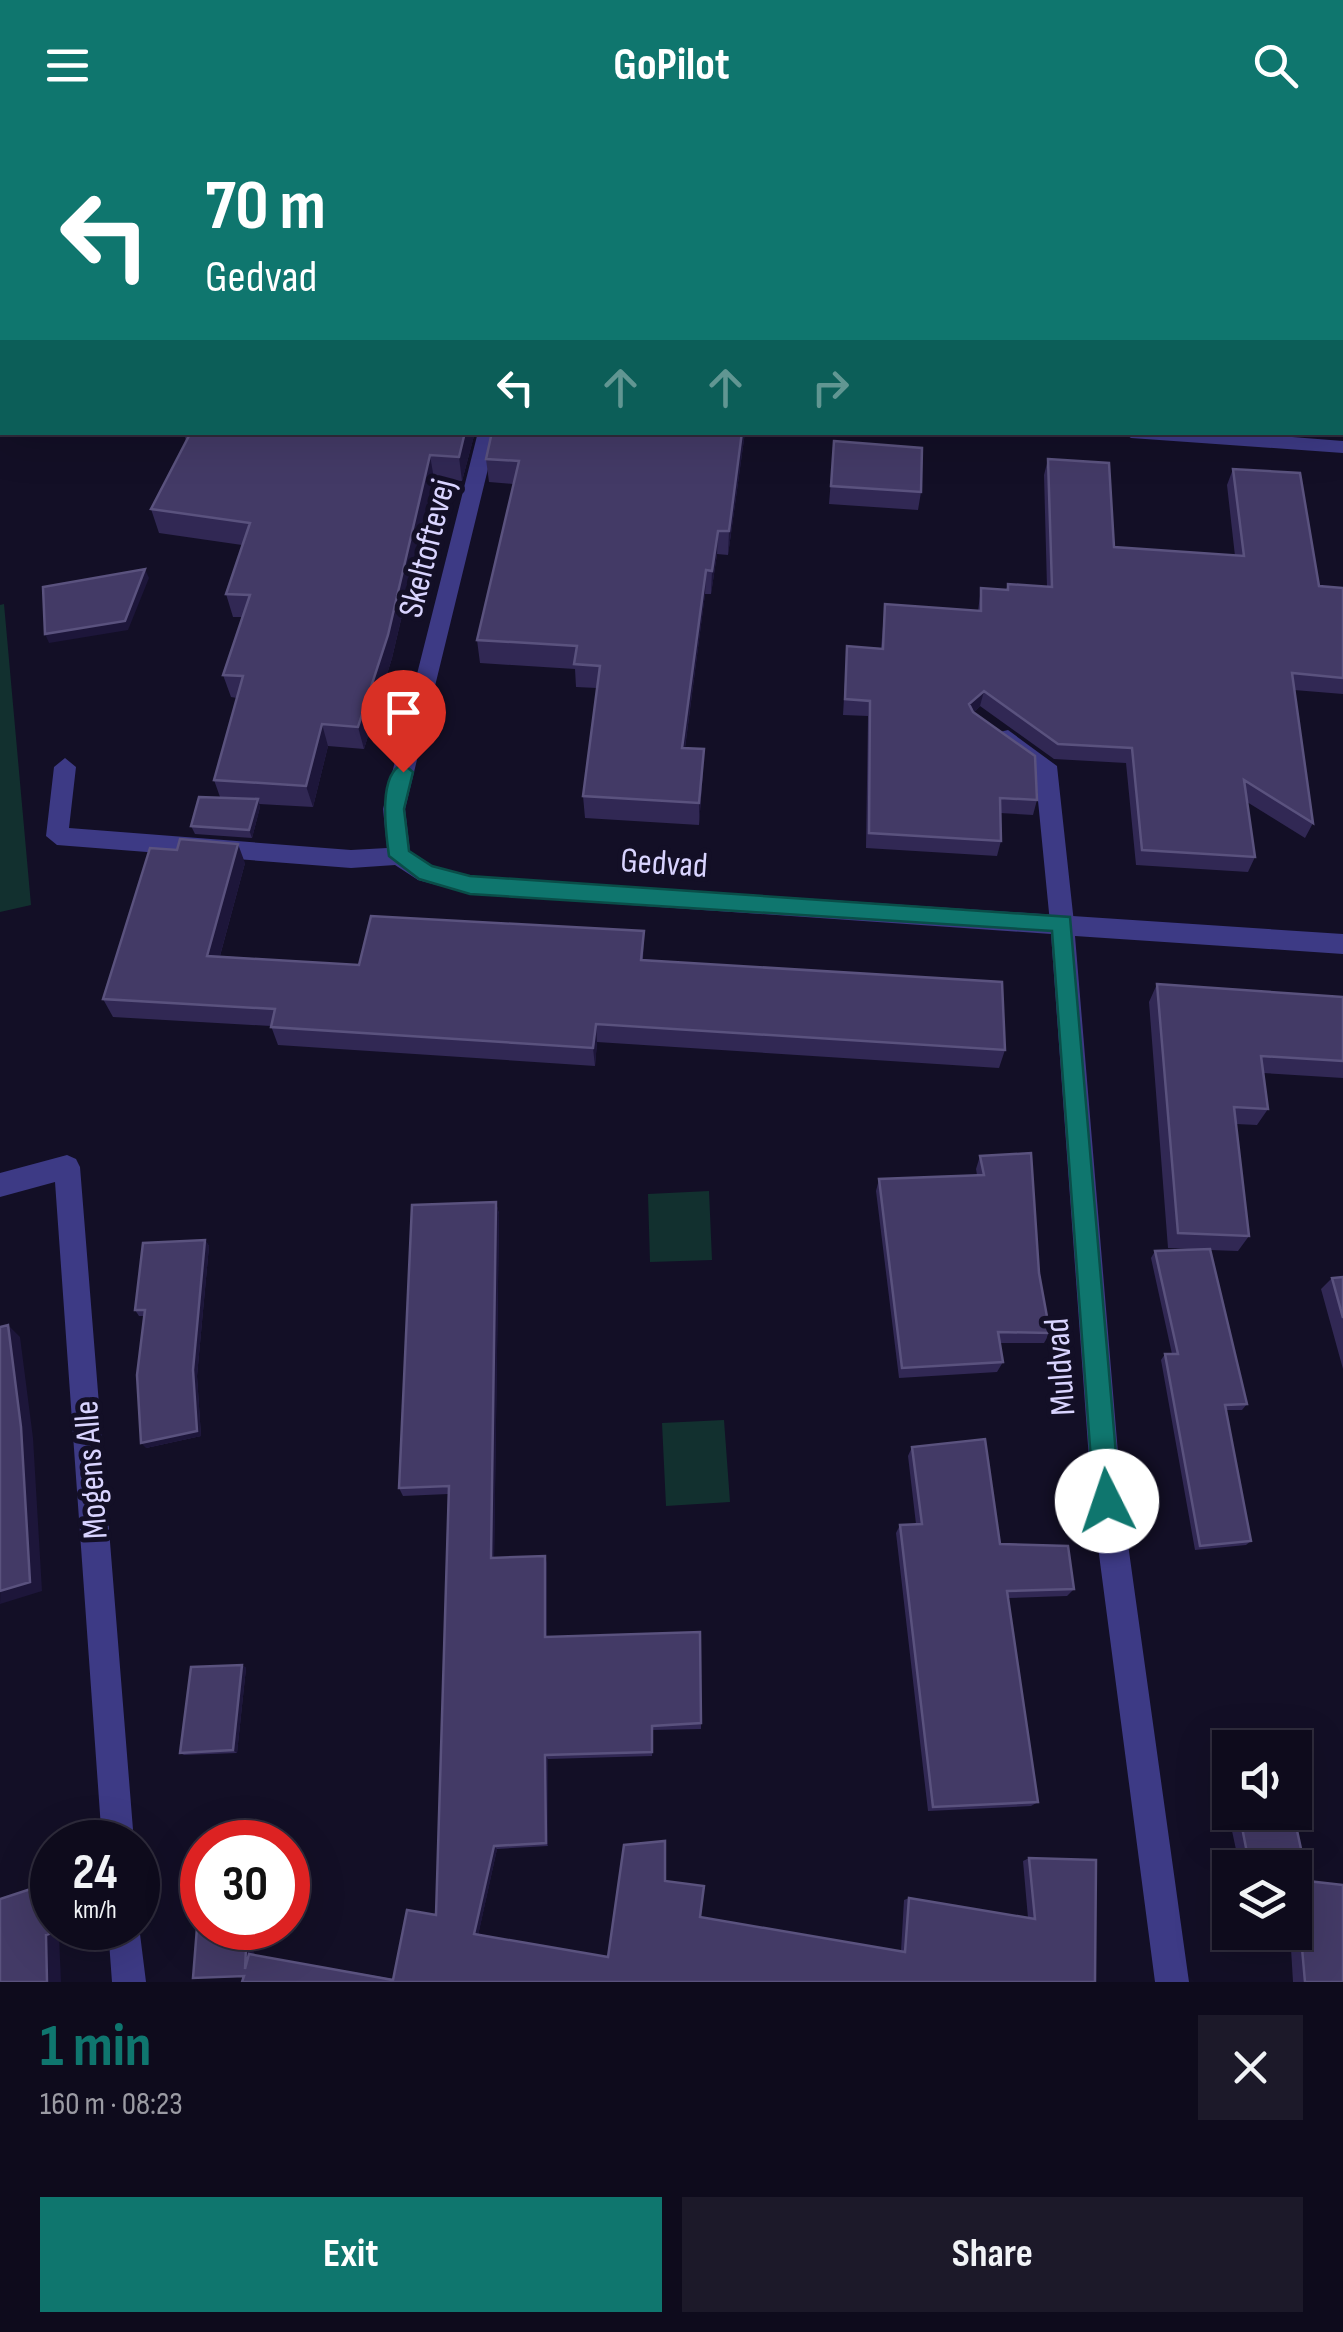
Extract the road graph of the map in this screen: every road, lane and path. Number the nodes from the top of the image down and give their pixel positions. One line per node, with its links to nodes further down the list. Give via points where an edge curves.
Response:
1 (487, 435): 6 (street, Skeltoftevej, via 394,809)
2 (1173, 435): 3 (street)
3 (1343, 447)
4 (993, 727): 7 (street, Muldvad, via 1046,766)
5 (65, 766): 6 (street, Gedvad, via 57,836 351,859)
6 (400, 856): 7 (street, Gedvad, via 426,873 470,885)
7 (1062, 923): 8 (street, Gedvad); 13 (street, Muldvad, via 1107,1501)
8 (1343, 944)
9 (0, 1185): 10 (street, Mogens Alle, via 66,1166)
10 (116, 1820)
11 (126, 1950): 12 (street)
12 (129, 1982)
13 (1172, 1982)

